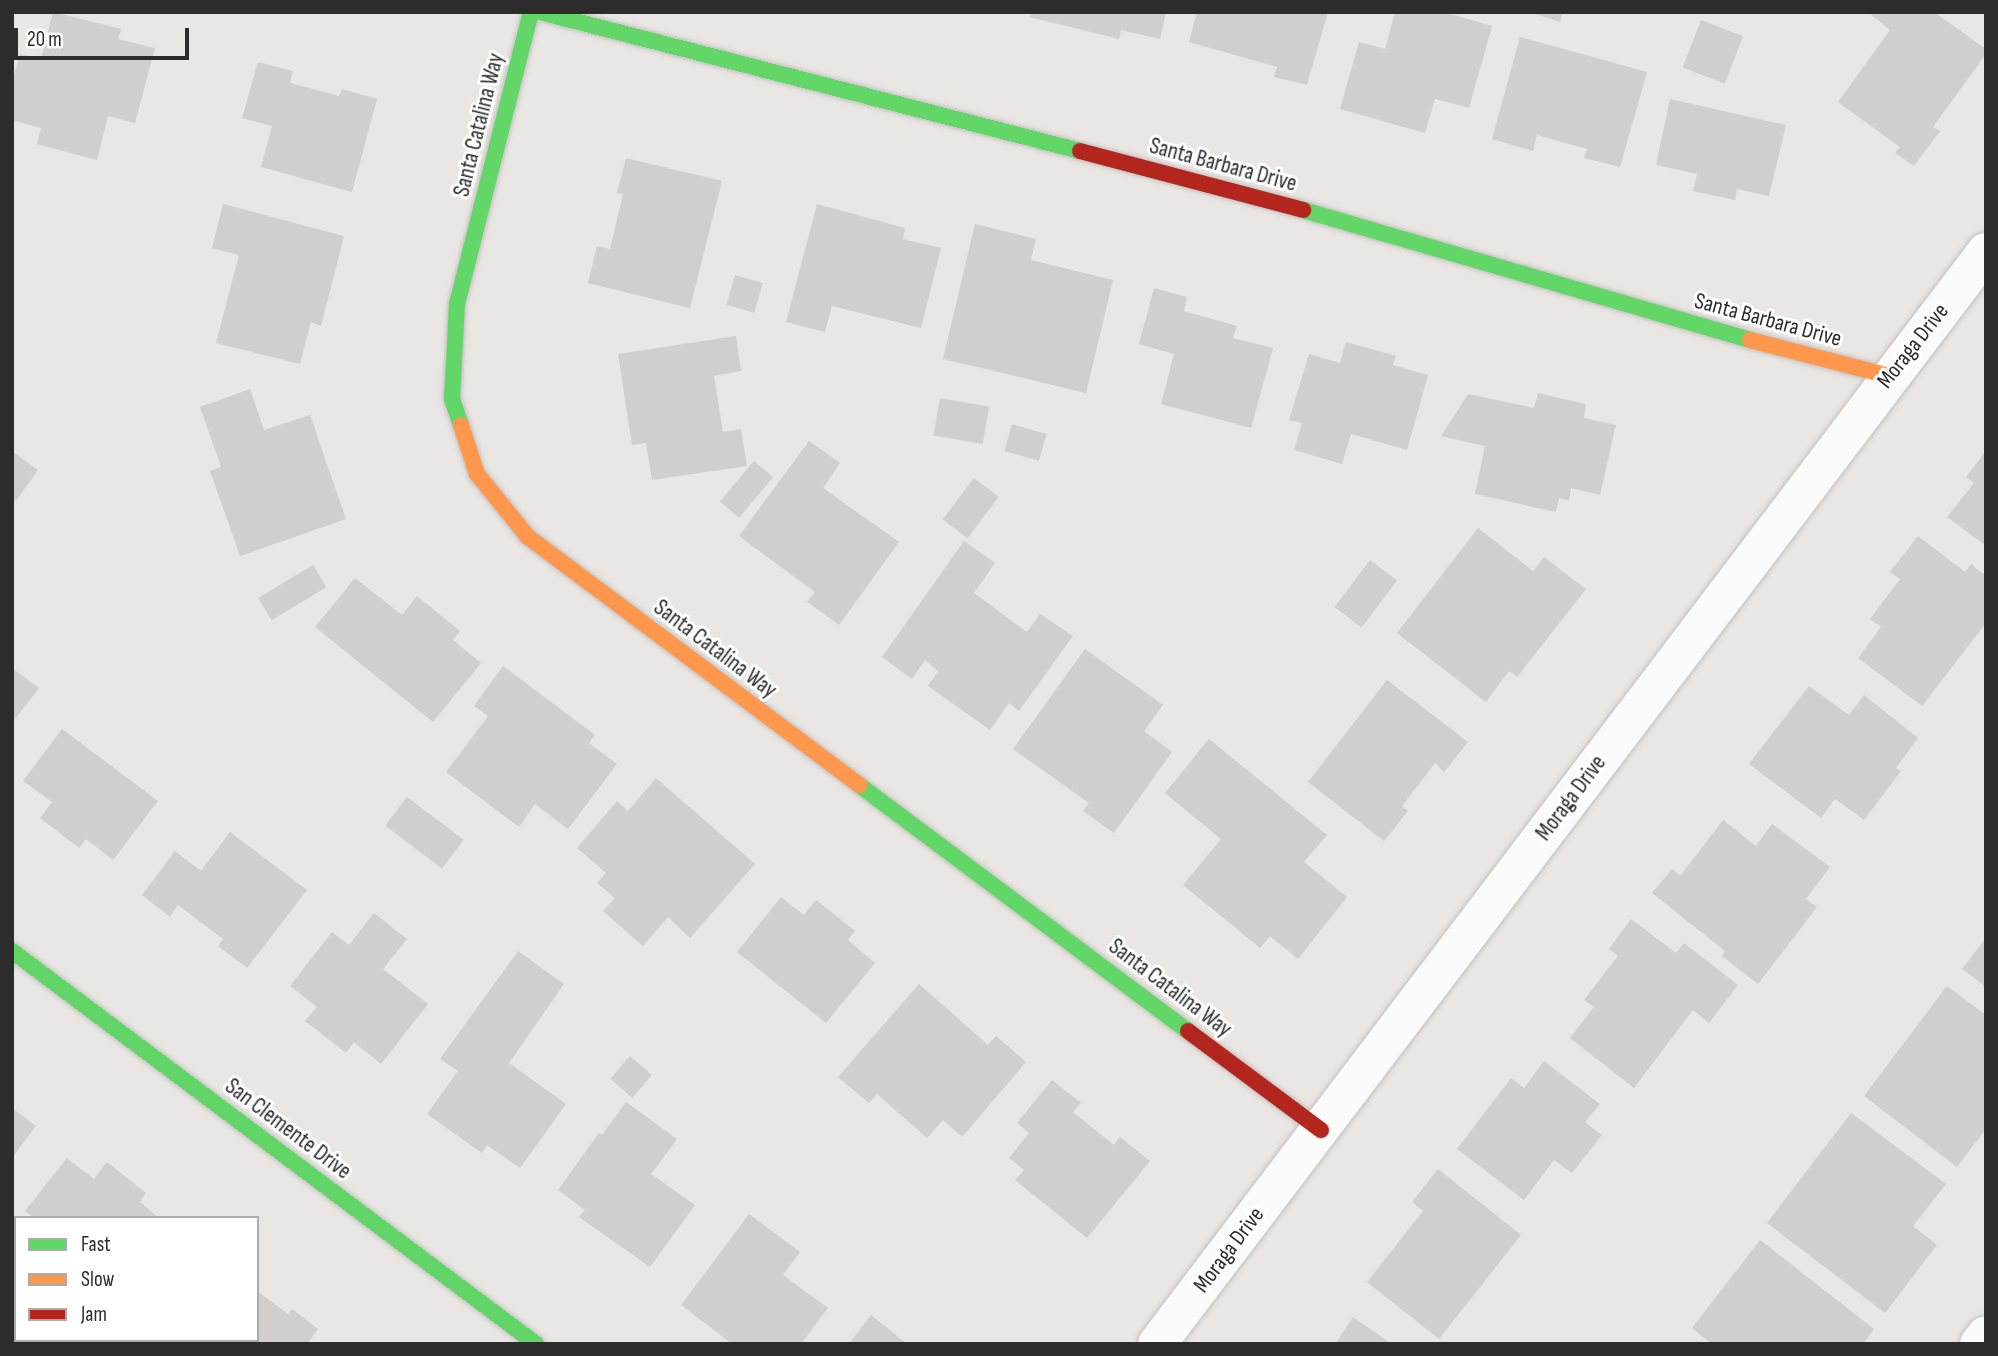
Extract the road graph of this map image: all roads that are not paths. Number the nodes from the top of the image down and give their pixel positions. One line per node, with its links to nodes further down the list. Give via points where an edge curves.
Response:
1 (531, 12): 6 (street, Santa Catalina Way, via 457,304 452,399 477,474 528,537)
2 (540, 12): 4 (street, Santa Barbara Drive, via 1244,193 1791,352)
3 (1986, 252): 4 (street, Moraga Drive)
4 (1889, 376): 6 (street, Moraga Drive)
5 (12, 951): 8 (street, San Clemente Drive)
6 (1321, 1130): 9 (street, Moraga Drive)
7 (1986, 1335): 10 (street)
8 (536, 1344)
9 (1157, 1344)
10 (1979, 1344)

